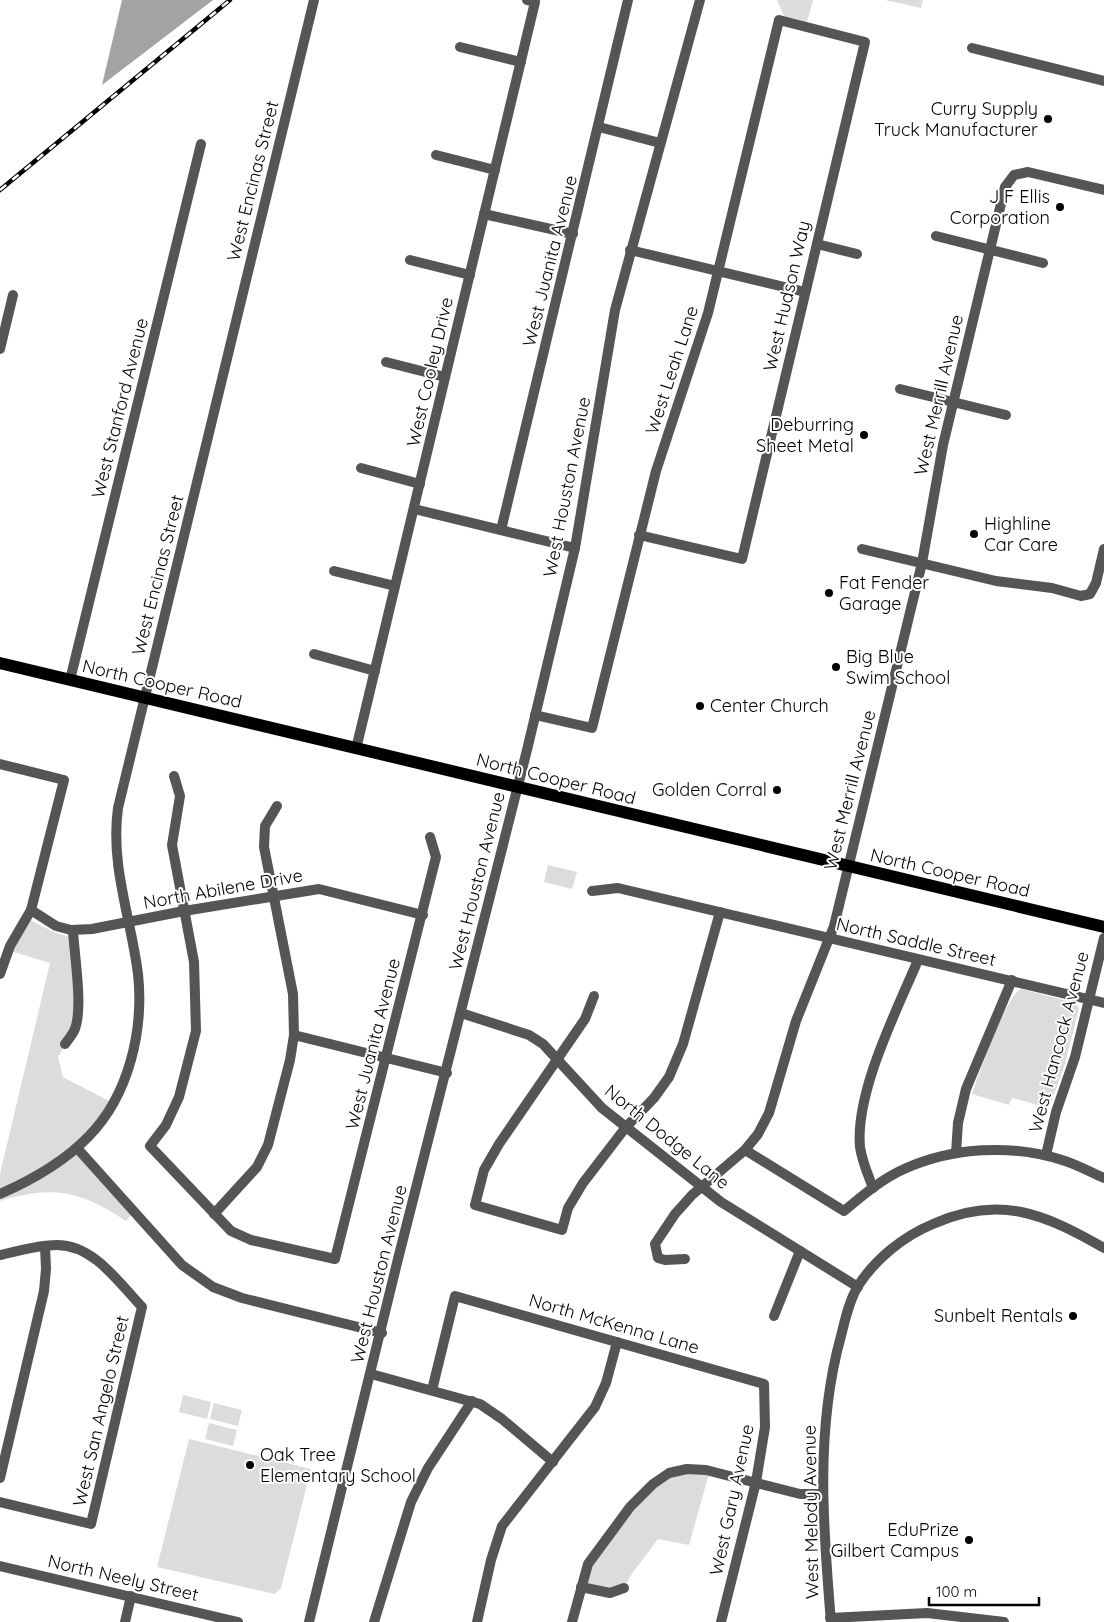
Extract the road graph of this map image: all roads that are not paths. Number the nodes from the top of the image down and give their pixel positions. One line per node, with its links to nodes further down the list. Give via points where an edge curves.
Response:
1 (314, 0): 50 (street, West Encinas Street)
2 (628, 0): 10 (street, West Juanita Avenue)
3 (700, 0): 11 (street, West Houston Avenue)
4 (531, 1): 8 (street, West Cooley Drive)
5 (865, 42): 19 (street, West Hudson Way); 25 (street, West Leah Lane, via 779,20)
6 (460, 47): 8 (street)
7 (972, 48): 9 (street)
8 (520, 62): 14 (street, West Cooley Drive)
9 (1104, 82)
10 (599, 128): 11 (street); 17 (street, West Juanita Avenue)
11 (660, 143): 20 (street, West Houston Avenue)
12 (201, 144): 49 (street, West Stanford Avenue)
13 (436, 156): 14 (street)
14 (495, 170): 16 (street, West Cooley Drive)
15 (1104, 190): 21 (street, West Merrill Avenue, via 1028,172 1014,175 1005,186)
16 (484, 214): 17 (street); 26 (street, West Cooley Drive)
17 (573, 234): 38 (street, West Juanita Avenue)
18 (936, 236): 21 (street)
19 (817, 244): 22 (street); 27 (street, West Hudson Way)
20 (630, 250): 25 (street); 40 (street, West Houston Avenue, via 612,327)
21 (990, 250): 24 (street); 33 (street, West Merrill Avenue)
22 (857, 254)
23 (410, 260): 26 (street)
24 (1043, 263)
25 (718, 271): 27 (street); 39 (street, West Leah Lane)
26 (470, 274): 31 (street, West Cooley Drive)
27 (805, 292): 39 (street, West Hudson Way, via 742,559)
28 (13, 295): 29 (street)
29 (0, 349)
30 (386, 362): 31 (street)
31 (445, 377): 36 (street, West Cooley Drive)
32 (900, 389): 33 (street)
33 (953, 402): 34 (street); 43 (street, West Merrill Avenue, via 934,487)
34 (1006, 415)
35 (361, 468): 36 (street)
36 (420, 484): 37 (street, West Cooley Drive)
37 (414, 509): 38 (street); 45 (street, West Cooley Drive)
38 (501, 530): 40 (street)
39 (639, 535): 51 (street, West Leah Lane, via 592,728)
40 (575, 548): 51 (street, West Houston Avenue)
41 (862, 549): 43 (street)
42 (1104, 549): 43 (street, via 1096,584 1090,594 1081,596 1052,588 996,581)
43 (922, 563): 58 (street, West Merrill Avenue)
44 (334, 571): 45 (street)
45 (395, 586): 48 (street, West Cooley Drive)
46 (314, 654): 48 (street)
47 (0, 663): 49 (main road, North Cooper Road)
48 (375, 670): 52 (street, West Cooley Drive)
49 (70, 680): 50 (main road, North Cooper Road)
50 (146, 698): 52 (main road, North Cooper Road); 65 (street, West Encinas Street, via 116,826)
51 (535, 715): 55 (street, West Houston Avenue)
52 (356, 748): 55 (main road, North Cooper Road)
53 (0, 764): 61 (street, via 64,780)
54 (174, 776): 62 (street, via 180,796 172,845)
55 (518, 787): 58 (main road, North Cooper Road); 76 (street, West Houston Avenue)
56 (277, 806): 60 (street, via 265,826 264,847)
57 (430, 837): 64 (street, West Juanita Avenue, via 436,857)
58 (849, 867): 66 (main road, North Cooper Road); 69 (street, West Merrill Avenue)
59 (592, 891): 63 (street, North Saddle Street, via 618,888)
60 (273, 896): 62 (street, North Abilene Drive); 64 (street, North Abilene Drive, via 319,889); 77 (street, via 293,994)
61 (31, 910): 67 (street, North Abilene Drive, via 56,926); 71 (street, via 10,946)
62 (184, 911): 65 (street, North Abilene Drive); 91 (street, via 194,962 196,1031 180,1097 166,1125 150,1146)
63 (720, 912): 69 (street, North Saddle Street); 82 (street, via 683,1044 669,1077)
64 (423, 914): 79 (street, West Juanita Avenue)
65 (128, 922): 67 (street, North Abilene Drive, via 92,930); 83 (street, West Encinas Street, via 138,973 137,1038 127,1073 113,1101 98,1127)
66 (1104, 927)
67 (73, 930): 78 (street, via 79,1002 75,1030)
68 (1104, 938): 74 (street, West Hancock Avenue)
69 (829, 939): 70 (street, North Saddle Street); 84 (street, West Merrill Avenue, via 796,1021 769,1113)
70 (918, 960): 72 (street, North Saddle Street); 89 (street, via 876,1058 862,1118 860,1147)
71 (0, 974)
72 (1012, 980): 74 (street, North Saddle Street); 85 (street, via 966,1089 958,1123)
73 (594, 996): 80 (street, via 585,1019)
74 (1088, 999): 75 (street, North Saddle Street); 86 (street, West Hancock Avenue)
75 (1104, 1003)
76 (461, 1013): 80 (street, North Dodge Lane, via 529,1034); 81 (street, West Houston Avenue)
77 (294, 1035): 79 (street); 91 (street, via 268,1146 243,1185)
78 (65, 1044)
79 (386, 1056): 81 (street); 91 (street, West Juanita Avenue, via 336,1258 251,1240 231,1231)
80 (559, 1058): 82 (street, North Dodge Lane, via 602,1108); 82 (street, via 484,1170 475,1205 562,1230 568,1208 583,1183)
81 (447, 1073): 99 (street, West Houston Avenue)
82 (626, 1127): 88 (street, North Dodge Lane)
83 (76, 1148): 90 (street, West Encinas Street, via 40,1174); 99 (street, via 182,1265 213,1287 242,1298)
84 (745, 1150): 88 (street, West Merrill Avenue); 89 (street, via 844,1211)
85 (956, 1153): 86 (street, via 1003,1150); 89 (street, via 904,1170)
86 (1046, 1156): 87 (street, via 1064,1160)
87 (1104, 1178)
88 (701, 1188): 94 (street, North Dodge Lane); 96 (street, West Merrill Avenue, via 675,1214 655,1244 658,1258)
89 (873, 1188)
90 (0, 1194)
91 (214, 1214)
92 (46, 1246): 95 (street); 106 (street, via 44,1291); 109 (street, West San Angelo Street, via 58,1245 84,1251 142,1306 91,1524)
93 (1104, 1248): 97 (street, West Melody Avenue, via 1071,1228 1026,1212 986,1210 956,1214 913,1233 876,1264)
94 (800, 1251): 97 (street, North Dodge Lane); 98 (street)
95 (0, 1255)
96 (685, 1259)
97 (858, 1287): 108 (street, West Melody Avenue, via 836,1352 825,1410)
98 (774, 1316)
99 (382, 1333): 101 (street, West Houston Avenue)
100 (617, 1342): 102 (street, North McKenna Lane); 103 (street, North McKenna Lane, via 455,1296); 105 (street, via 606,1384 595,1407)
101 (371, 1374): 103 (street); 117 (street, West Houston Avenue)
102 (764, 1384): 107 (street, West Gary Avenue, via 766,1427)
103 (432, 1390): 104 (street)
104 (472, 1401): 105 (street, via 502,1419); 118 (street, via 428,1468 411,1502)
105 (553, 1462): 119 (street, via 502,1526)
106 (0, 1478)
107 (756, 1482): 108 (street, via 800,1494); 111 (street, via 706,1470 686,1469 669,1473 630,1507 588,1564); 121 (street, West Gary Avenue)
108 (823, 1494): 114 (street, West Melody Avenue)
109 (0, 1502)
110 (0, 1566): 113 (street, North Neely Street)
111 (581, 1587): 112 (street, via 610,1593); 120 (street)
112 (624, 1588)
113 (131, 1596): 115 (street); 116 (street, North Neely Street)
114 (830, 1620): 122 (street, via 927,1613)
115 (125, 1622)
116 (238, 1622)
117 (309, 1622)
118 (374, 1622)
119 (477, 1622)
120 (572, 1622)
121 (721, 1622)
122 (1004, 1622)

